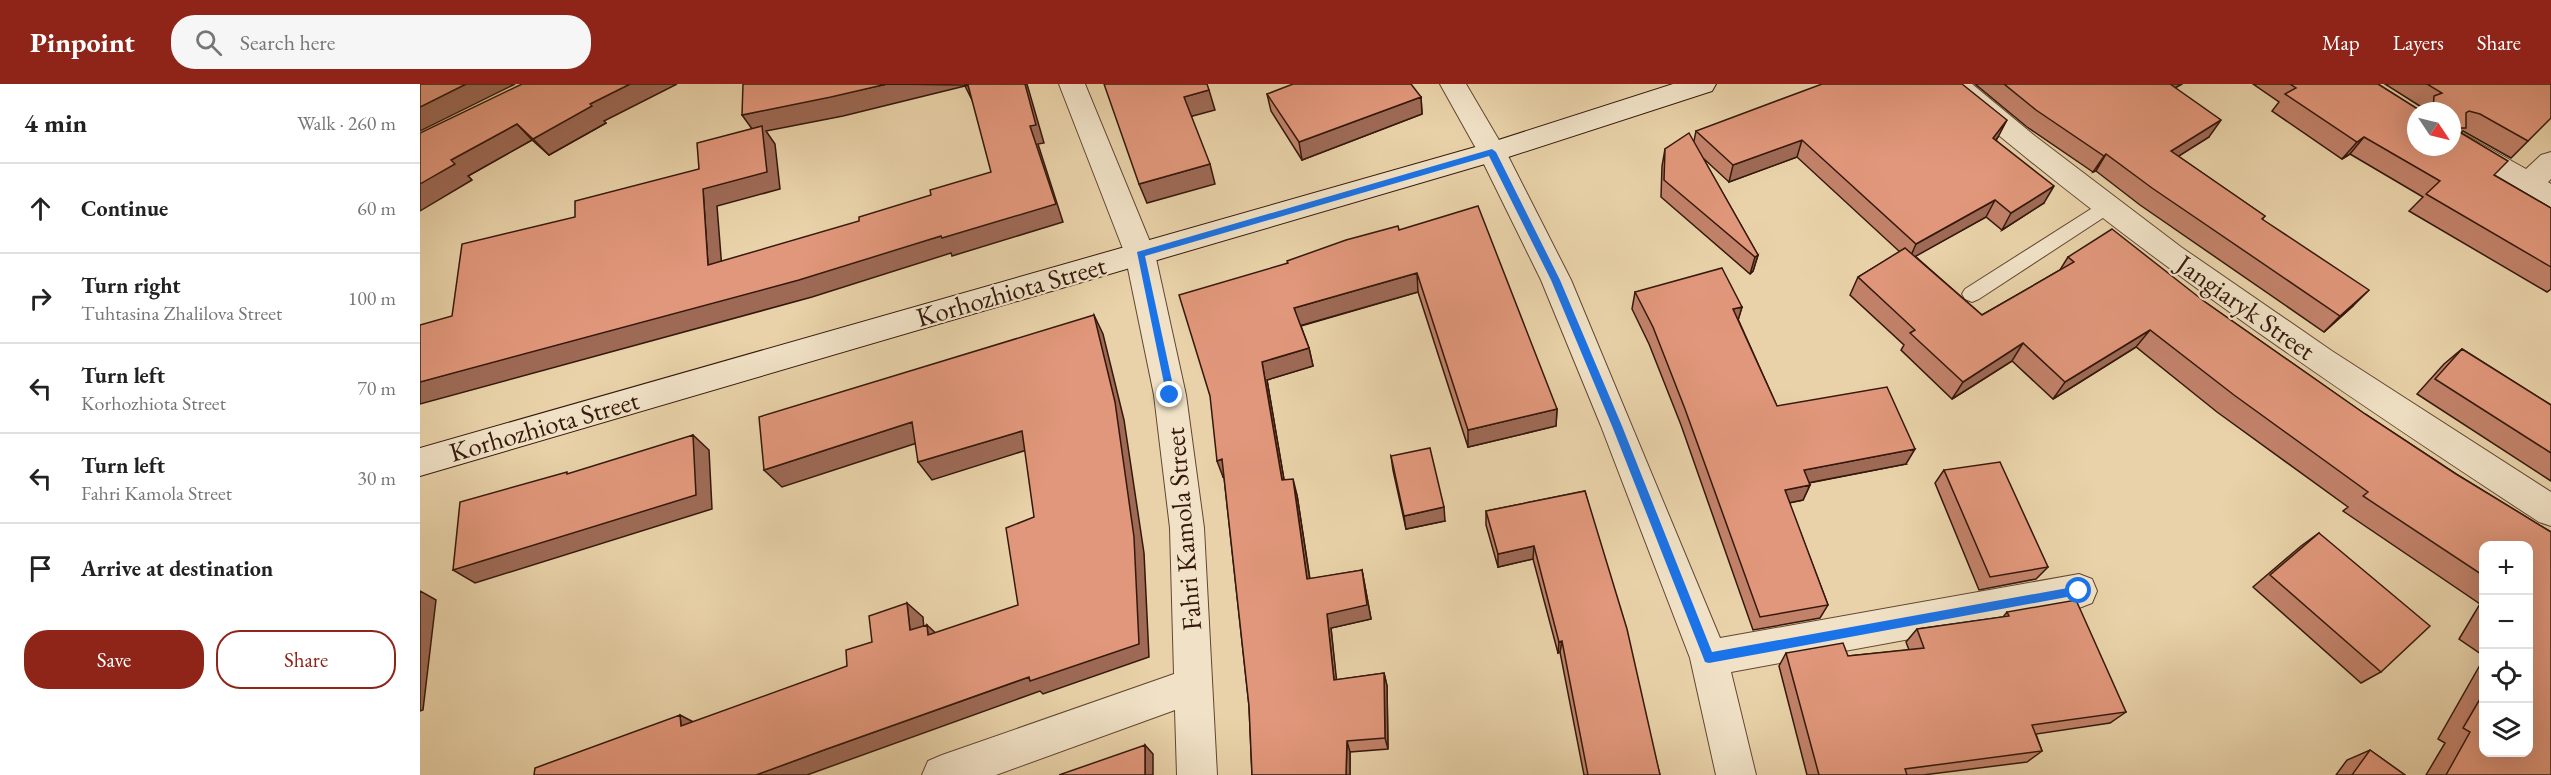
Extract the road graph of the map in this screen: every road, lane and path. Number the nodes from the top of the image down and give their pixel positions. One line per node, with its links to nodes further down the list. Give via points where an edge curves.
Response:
1 (1072, 84): 10 (street, Fahri Kamola Street)
2 (1453, 84): 6 (street)
3 (1703, 84): 6 (street, Korhozhiota Street)
4 (1955, 84): 9 (street, Jangiaryk Street)
5 (2461, 145): 8 (street)
6 (1492, 152): 10 (street, Korhozhiota Street); 15 (street, via 1556,280)
7 (2551, 162): 8 (street)
8 (2540, 191)
9 (2105, 207): 11 (lane); 13 (street, Jangiaryk Street, via 2416,425)
10 (1140, 254): 12 (street, Korhozhiota Street); 16 (street, Fahri Kamola Street, via 1170,395 1186,517)
11 (1972, 294)
12 (420, 462)
13 (2551, 511)
14 (2079, 591): 15 (street)
15 (1709, 658): 19 (street)
16 (1195, 685): 17 (street); 18 (street, Fahri Kamola Street)
17 (942, 775)
18 (1197, 775)
19 (1736, 775)

